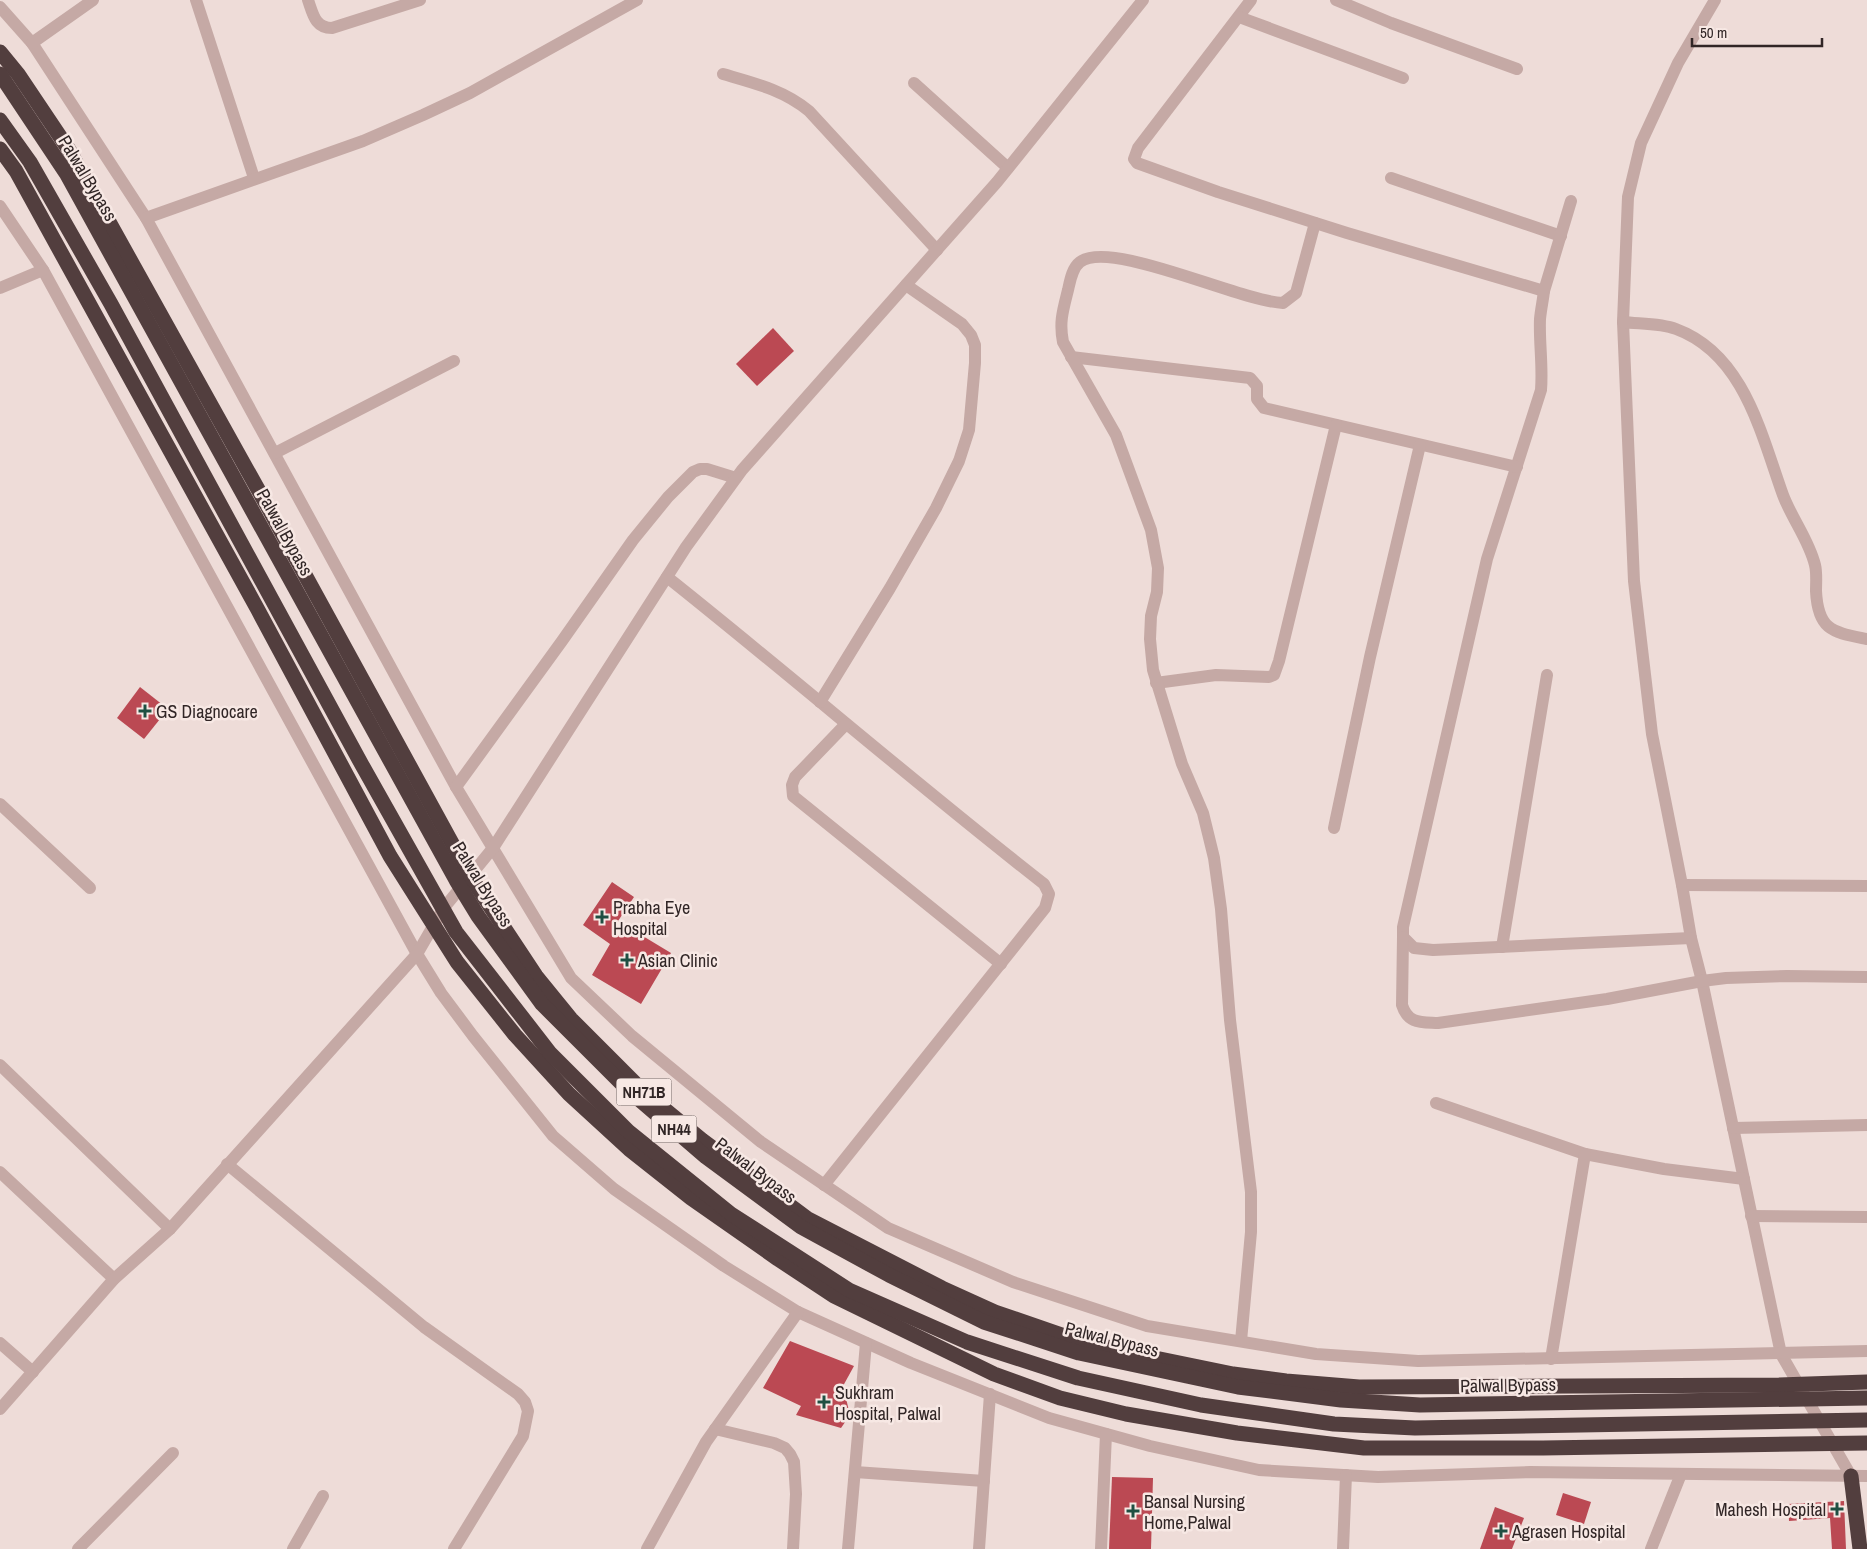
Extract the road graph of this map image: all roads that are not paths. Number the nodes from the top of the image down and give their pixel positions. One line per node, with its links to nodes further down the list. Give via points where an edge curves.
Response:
1 (93, 0): 12 (street)
2 (196, 0): 22 (street)
3 (308, 0): 4 (street, via 318,24 325,28)
4 (420, 0)
5 (637, 0): 22 (street, via 462,97 363,141)
6 (1143, 0): 21 (street)
7 (1251, 0): 11 (street)
8 (1336, 0): 14 (street)
9 (1715, 0): 34 (street, via 1678,64 1641,143 1628,197)
10 (0, 7): 12 (street)
11 (1239, 17): 17 (street); 27 (street, via 1138,148 1134,159 1150,168)
12 (32, 43): 26 (street)
13 (0, 52): 52 (highway, NH71B, via 69,150)
14 (1517, 69)
15 (0, 74): 88 (highway, Palwal Bypass / NH44, bridge, via 66,174 478,916 542,1004 626,1088 706,1157 801,1226 889,1275 984,1322 1080,1353 1238,1387 1341,1400 1420,1405)
16 (723, 74): 29 (street, via 774,89 809,111)
17 (1404, 78)
18 (914, 83): 21 (street)
19 (0, 120): 90 (highway, NH44, bridge, via 30,162 111,304 456,932 550,1053 628,1131 731,1214 849,1290 967,1342 1078,1378 1201,1405 1334,1424 1416,1428)
20 (0, 149): 56 (highway, via 16,171 111,342 390,856)
21 (1008, 168): 29 (street)
22 (254, 178): 26 (street)
23 (1391, 178): 28 (street)
24 (1571, 201): 28 (street)
25 (0, 206): 30 (street)
26 (146, 218): 39 (street)
27 (1315, 223): 33 (street); 35 (street, via 1296,293 1283,303 1261,300 1130,260 1092,257 1080,263 1073,272 1060,327)
28 (1561, 236): 33 (street)
29 (937, 250): 31 (street)
30 (43, 270): 32 (street); 60 (street)
31 (906, 285): 41 (street); 46 (street, via 962,324 971,335 975,345 975,363 969,430 959,461 936,508)
32 (0, 288)
33 (1544, 291): 40 (street, via 1540,319 1541,390)
34 (1623, 322): 43 (street, via 1673,328 1686,333 1726,364 1754,415 1786,502 1809,548 1815,565 1817,606 1821,619 1838,633); 53 (street, via 1634,581 1652,734)
35 (1071, 357): 37 (street, via 1250,378 1257,386 1257,399 1264,408); 45 (street, via 1116,436 1151,530 1158,568 1150,639)
36 (454, 361): 39 (street)
37 (1336, 425): 38 (street); 45 (street, via 1274,675 1216,675)
38 (1420, 444): 40 (street); 50 (street)
39 (275, 454): 48 (street)
40 (1517, 467): 57 (street, via 1487,559 1473,615)
41 (736, 478): 42 (street); 48 (street, via 700,469 668,497 632,540)
42 (667, 577): 46 (street); 51 (street)
43 (1867, 640)
44 (1548, 675): 59 (street)
45 (1156, 683): 78 (street, via 1182,764 1203,813 1214,858 1221,909 1230,1020 1251,1192 1251,1232)
46 (820, 702): 47 (street)
47 (846, 724): 61 (street, via 1044,884 1049,894 1045,908); 61 (street, via 795,777 793,796)
48 (456, 786): 51 (street)
49 (0, 804): 55 (street)
50 (1334, 828)
51 (493, 848): 52 (street); 72 (street, via 571,978 632,1036 761,1142)
52 (470, 876): 56 (street); 86 (highway, NH71B, via 536,976 571,1020 645,1093 808,1219 995,1312 1126,1352 1233,1374 1286,1381 1359,1387)
53 (1682, 884): 54 (street); 58 (street)
54 (1867, 886)
55 (90, 888)
56 (434, 925): 60 (street); 93 (highway, via 457,962 515,1036 569,1094 629,1149 692,1198 834,1296 994,1374 1060,1398 1126,1414 1237,1433 1364,1448)
57 (1403, 937): 59 (street, via 1414,948 1433,950); 63 (street, via 1402,1005 1409,1018 1422,1022 1438,1023 1607,999)
58 (1691, 938): 59 (street); 63 (street)
59 (1502, 947)
60 (417, 954): 69 (street); 77 (street, via 473,1036 553,1136 614,1189 724,1266)
61 (1001, 964): 72 (street)
62 (1867, 977): 63 (street, via 1751,976)
63 (1702, 981): 67 (street)
64 (0, 1065): 75 (street)
65 (1436, 1103): 68 (street)
66 (1867, 1125): 67 (street)
67 (1733, 1128): 71 (street)
68 (1585, 1154): 71 (street, via 1664,1169); 83 (street)
69 (227, 1164): 75 (street); 105 (street, via 424,1327 525,1402 528,1411 523,1436)
70 (3, 1179): 76 (street)
71 (1744, 1179): 73 (street)
72 (824, 1185): 78 (street, via 888,1228 1013,1282 1147,1326)
73 (1752, 1216): 74 (street); 82 (street)
74 (1867, 1216)
75 (170, 1229): 76 (street)
76 (114, 1279): 84 (street)
77 (798, 1312): 80 (street); 91 (street)
78 (1241, 1341): 83 (street, via 1316,1354 1418,1361)
79 (0, 1343): 84 (street)
80 (866, 1343): 87 (street); 96 (street)
81 (1867, 1351): 82 (street)
82 (1781, 1354): 83 (street); 86 (street)
83 (1550, 1359)
84 (32, 1372): 89 (street)
85 (1867, 1382): 86 (highway, NH71B)
86 (1798, 1384): 93 (street)
87 (990, 1394): 92 (street, via 1049,1418); 101 (street)
88 (1867, 1398)
89 (0, 1409)
90 (1867, 1420)
91 (715, 1429): 106 (street); 107 (street, via 774,1443 790,1454 794,1462 796,1494)
92 (1106, 1434): 98 (street, via 1259,1470); 110 (street)
93 (1832, 1443): 94 (highway); 99 (street)
94 (1867, 1443)
95 (173, 1452): 103 (street)
96 (855, 1472): 101 (street); 108 (street)
97 (1681, 1474): 98 (street); 99 (street); 112 (street)
98 (1346, 1475): 111 (street)
99 (1851, 1476): 100 (street); 113 (highway)
100 (1867, 1476)
101 (984, 1481): 109 (street)
102 (323, 1496): 104 (street)
103 (78, 1549)
104 (293, 1549)
105 (454, 1549)
106 (647, 1549)
107 (793, 1549)
108 (848, 1549)
109 (979, 1549)
110 (1101, 1549)
111 (1343, 1549)
112 (1651, 1549)
113 (1860, 1549)

